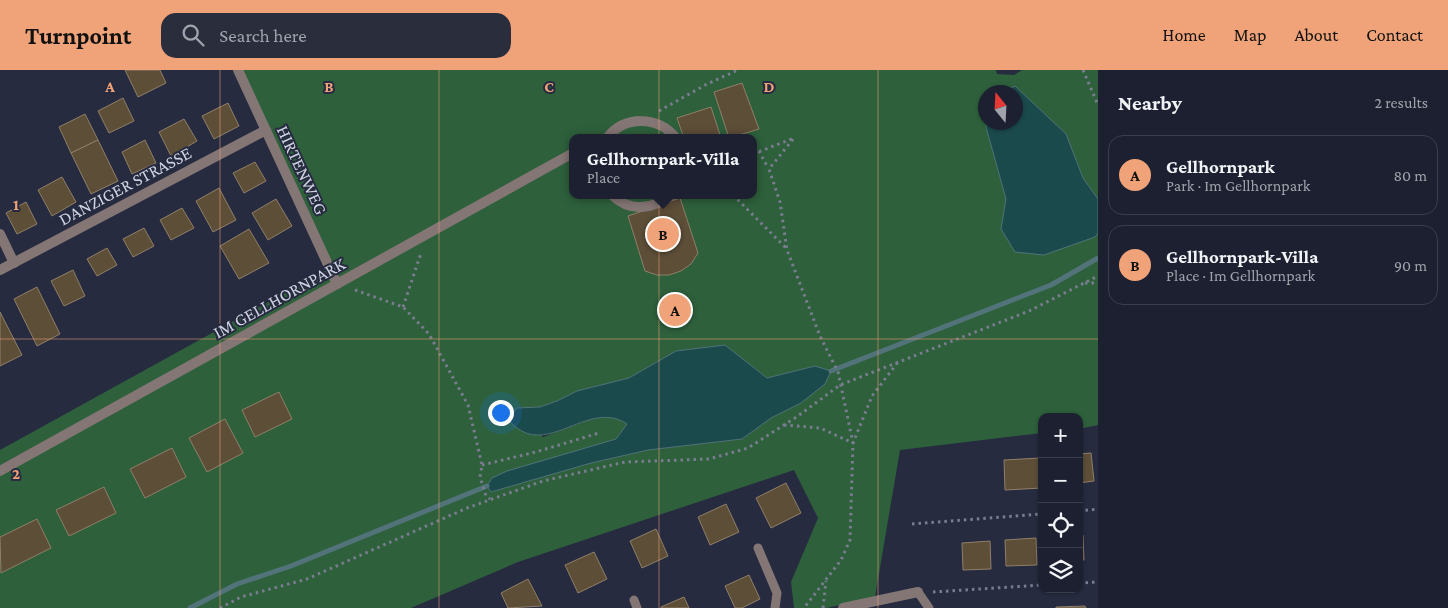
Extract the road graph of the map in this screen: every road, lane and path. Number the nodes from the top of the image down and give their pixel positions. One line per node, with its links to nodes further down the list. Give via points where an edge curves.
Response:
1 (238, 70): 6 (street, HIRTENWEG)
2 (738, 70): 5 (path, via 661,109)
3 (1083, 70): 4 (path)
4 (1098, 106)
5 (652, 122): 7 (street, via 632,122); 8 (street)
6 (266, 130): 18 (street, DANZIGER STRASSE); 23 (street, HIRTENWEG)
7 (612, 134)
8 (673, 134)
9 (759, 151): 11 (path); 11 (path, via 794,138)
10 (569, 155): 16 (street, IM GELLHORNPARK)
11 (769, 169): 17 (path, via 780,202)
12 (615, 199): 13 (street, via 631,207 646,208)
13 (667, 199)
14 (736, 199): 17 (path)
15 (0, 234): 18 (street)
16 (427, 234): 23 (street, IM GELLHORNPARK); 24 (path)
17 (787, 250): 26 (path, via 838,372)
18 (14, 263): 19 (street, DANZIGER STRASSE)
19 (0, 270)
20 (1098, 276): 21 (path)
21 (1084, 283): 22 (path); 25 (path, via 1029,311)
22 (1098, 283)
23 (337, 284): 24 (path); 31 (street, IM GELLHORNPARK)
24 (403, 307): 30 (path, via 429,334 468,405)
25 (899, 362): 26 (path); 29 (path, via 872,396)
26 (840, 385): 27 (path); 29 (path)
27 (783, 425): 29 (path, via 820,428); 32 (path, via 748,448 709,459 625,462 542,481)
28 (599, 433): 30 (path)
29 (853, 443): 38 (path, via 850,540 841,560)
30 (482, 465): 32 (path, via 480,477 486,496)
31 (0, 471)
32 (491, 499): 43 (path, via 307,579 241,597)
33 (1098, 509): 34 (path)
34 (1083, 511)
35 (1038, 514): 36 (path)
36 (912, 524)
37 (758, 548): 44 (lane, via 777,593)
38 (826, 580): 45 (path); 46 (path)
39 (1098, 582): 40 (path)
40 (1083, 583)
41 (1038, 585): 42 (path)
42 (918, 592): 47 (street); 48 (lane)
43 (220, 608)
44 (775, 608)
45 (804, 608)
46 (823, 608)
47 (843, 608)
48 (929, 608)

